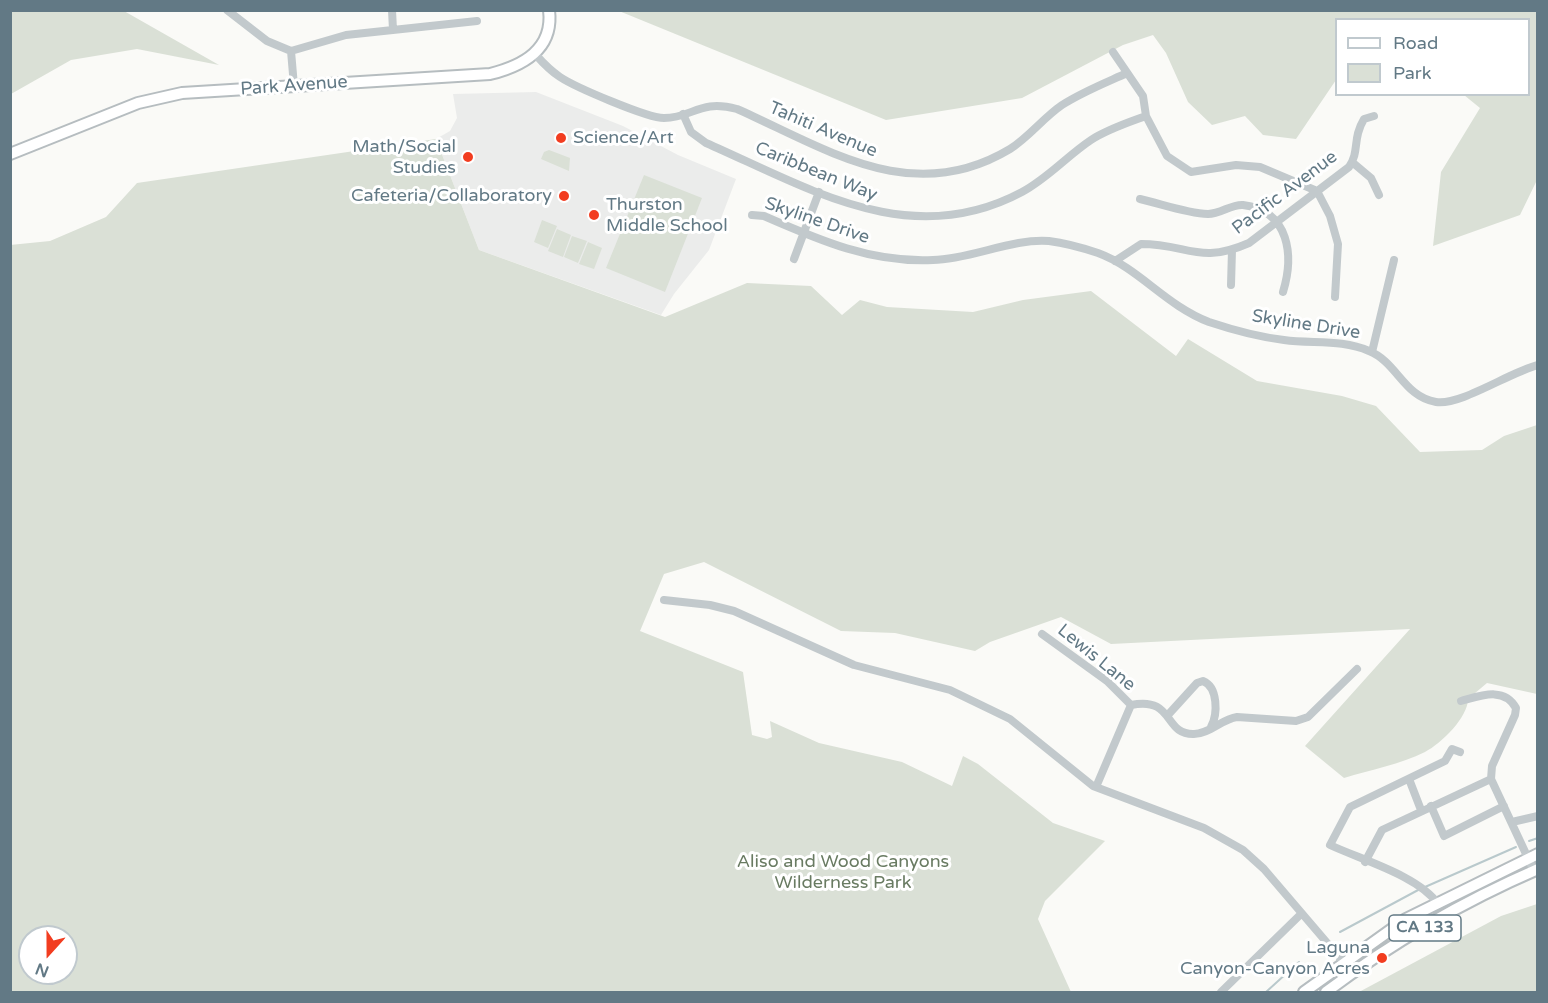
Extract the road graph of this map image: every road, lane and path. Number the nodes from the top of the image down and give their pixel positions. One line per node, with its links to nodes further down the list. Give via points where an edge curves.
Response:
1 (227, 10): 6 (street, via 267,41)
2 (392, 10): 5 (street)
3 (549, 10): 8 (main road, via 551,26)
4 (477, 21): 5 (street)
5 (393, 30): 6 (street, via 346,35)
6 (291, 51): 10 (street)
7 (1113, 52): 9 (street)
8 (536, 55): 10 (main road, Park Avenue, via 490,75); 11 (street, Tahiti Avenue, via 561,78 647,115 665,118)
9 (1127, 73): 11 (street, Tahiti Avenue, via 1062,105 1012,148 995,157 961,170 925,175 885,172 861,165 737,109 708,105); 12 (street, via 1143,96)
10 (294, 86): 14 (main road, Park Avenue, via 182,93 138,103)
11 (683, 114): 17 (street, Caribbean Way, via 691,132 706,142)
12 (1146, 116): 16 (street, via 1167,156 1191,172 1236,165 1260,167); 17 (street, Caribbean Way, via 1093,138 1051,174 1019,194 965,213 928,217 882,214)
13 (1374, 116): 15 (street, Pacific Avenue, via 1364,119 1355,135)
14 (10, 154)
15 (1352, 162): 16 (street, Pacific Avenue); 18 (street, via 1371,178)
16 (1317, 191): 21 (street, Pacific Avenue); 29 (street, via 1338,244)
17 (819, 192): 22 (street)
18 (1379, 195)
19 (1140, 199): 21 (street, via 1209,214 1242,205 1262,211)
20 (752, 215): 22 (street, Skyline Drive)
21 (1276, 221): 23 (street, Pacific Avenue, via 1249,243); 28 (street, via 1290,255)
22 (804, 233): 24 (street); 26 (street, Skyline Drive, via 855,252 901,261 955,259 1049,241)
23 (1232, 250): 26 (street, Pacific Avenue, via 1206,255 1141,244); 27 (street)
24 (794, 259)
25 (1394, 260): 30 (street)
26 (1115, 261): 30 (street, Skyline Drive, via 1175,306 1210,322 1282,340 1348,343)
27 (1231, 285)
28 (1283, 292)
29 (1335, 297)
30 (1372, 352): 31 (street, Skyline Drive, via 1422,398 1443,403)
31 (1538, 365)
32 (664, 600): 42 (street, via 734,611 854,665 950,690 1010,719)
33 (1042, 634): 36 (street, Lewis Lane, via 1107,681)
34 (1357, 669): 38 (street, via 1308,717 1288,721 1237,717)
35 (1461, 701): 41 (street, via 1496,693 1516,708 1492,765)
36 (1131, 705): 37 (street, via 1154,704 1165,710); 42 (street)
37 (1167, 716): 38 (street, via 1185,733 1196,735); 38 (street, via 1197,682 1203,681 1214,696)
38 (1211, 727)
39 (1460, 752): 40 (street, via 1452,749 1445,761)
40 (1409, 779): 45 (street); 49 (street, via 1350,807 1330,845)
41 (1491, 779): 43 (street); 44 (street)
42 (1096, 787): 52 (street, via 1226,840 1264,870)
43 (1431, 806): 44 (street, via 1444,836); 45 (street)
44 (1504, 806): 47 (street)
45 (1421, 810): 49 (street, via 1382,830)
46 (1538, 816): 47 (street)
47 (1512, 822): 48 (street)
48 (1533, 856): 50 (street); 51 (main road, CA 133)
49 (1365, 862): 51 (street, via 1419,885)
50 (1536, 870): 54 (main road, CA 133, via 1405,939)
51 (1438, 904): 53 (main road, CA 133, via 1406,920)
52 (1301, 914): 53 (street); 55 (street)
53 (1344, 963): 54 (street); 56 (main road, CA 133)
54 (1352, 972): 57 (main road, CA 133)
55 (1221, 993)
56 (1304, 993)
57 (1326, 993)

